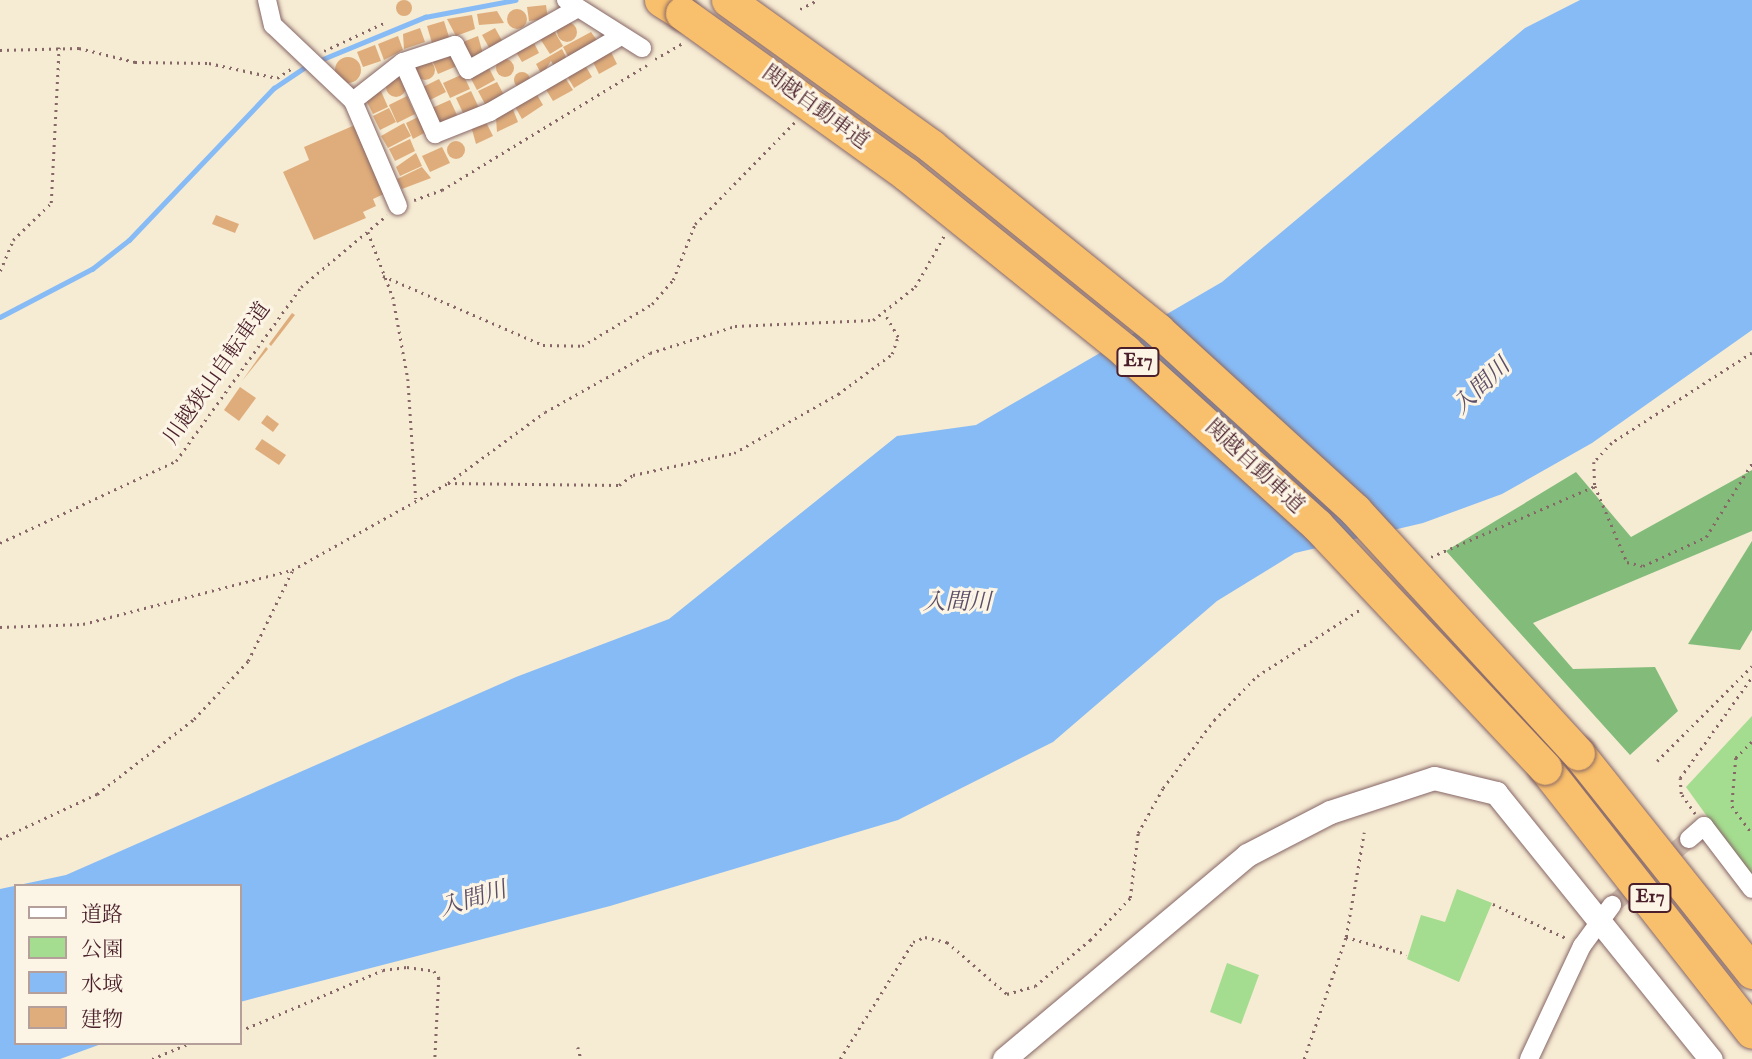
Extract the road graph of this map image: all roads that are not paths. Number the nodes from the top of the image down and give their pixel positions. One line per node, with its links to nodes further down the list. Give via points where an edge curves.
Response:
1 (267, 0): 8 (street, via 273,25)
2 (729, 0): 13 (highway, 関越自動車道 / E17, bridge, via 931,146 1158,330 1374,530 1578,753)
3 (572, 4): 5 (street); 7 (street, via 468,70 455,45)
4 (677, 18): 14 (highway, 関越自動車道 / E17, bridge, via 905,174 1163,384 1326,535 1545,768)
5 (621, 36): 6 (street); 7 (street, via 490,112 435,134)
6 (642, 48)
7 (403, 62): 8 (street)
8 (353, 101): 9 (street)
9 (398, 206)
10 (1689, 839): 11 (street, via 1704,826)
11 (1752, 889)
12 (1605, 911): 15 (street, via 1496,793 1460,780 1423,779 1330,812 1247,855); 16 (street, via 1582,946); 17 (street)
13 (1752, 972)
14 (1752, 1032)
15 (1004, 1059)
16 (1529, 1059)
17 (1711, 1059)

